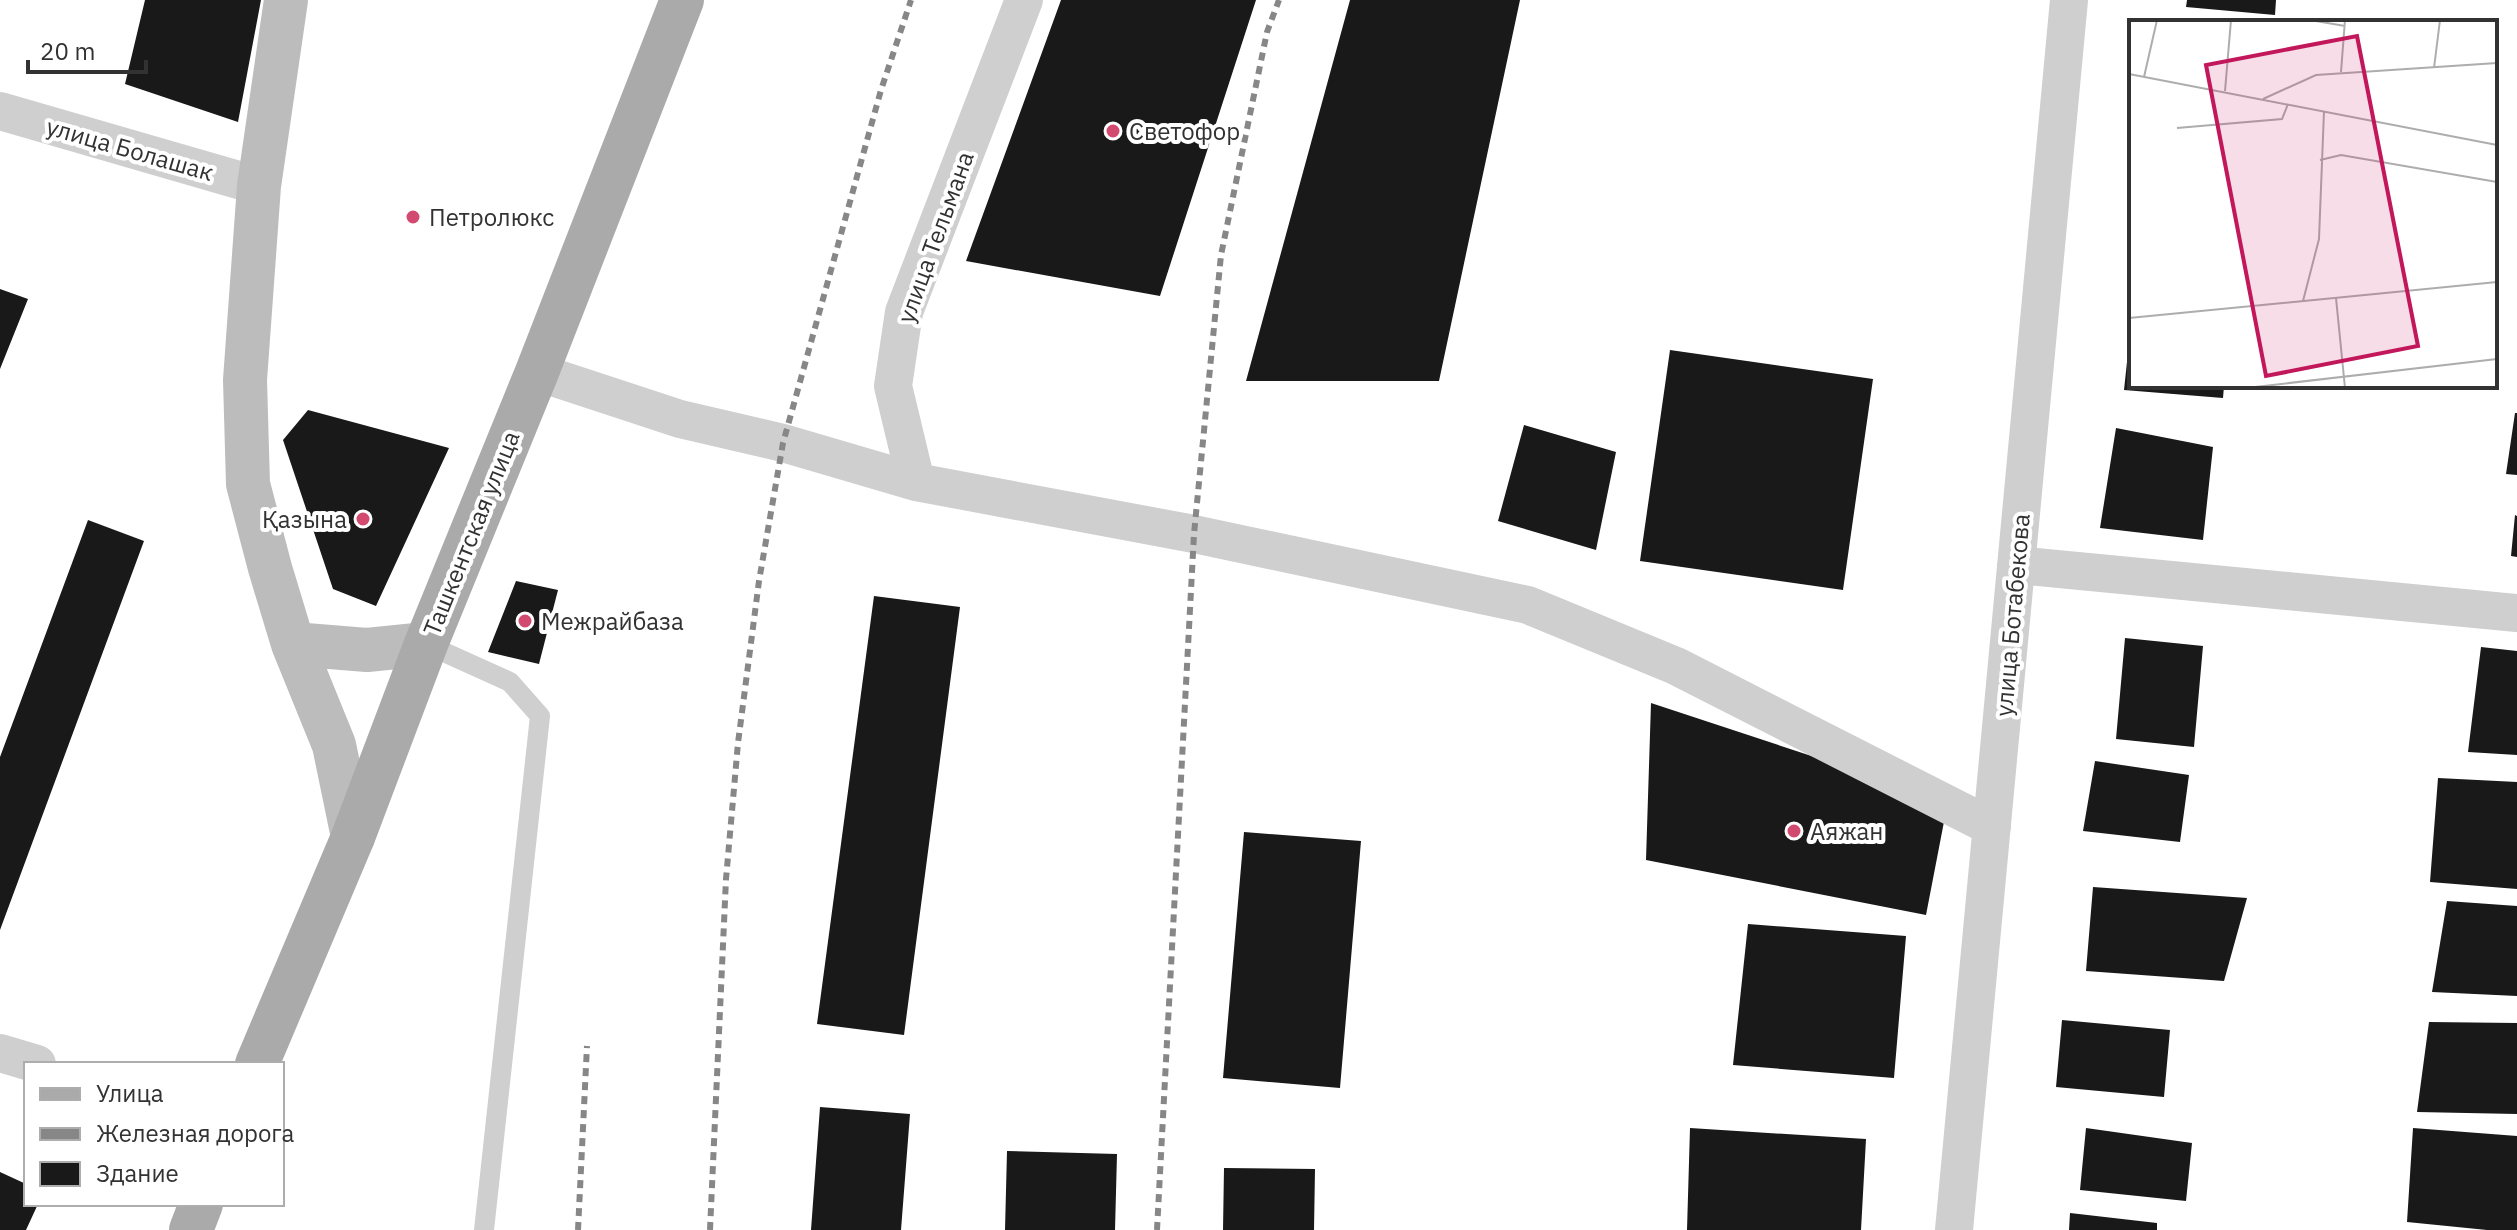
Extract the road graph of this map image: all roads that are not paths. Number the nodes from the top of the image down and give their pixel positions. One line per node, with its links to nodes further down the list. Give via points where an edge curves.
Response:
1 (286, 0): 6 (main road)
2 (682, 0): 7 (main road, Ташкентская улица)
3 (1024, 0): 8 (street, улица Тельмана, via 904,312 893,386)
4 (2069, 0): 9 (street, улица Ботабекова)
5 (0, 111): 6 (street, улица Болашак)
6 (259, 186): 11 (main road, via 245,380 248,484)
7 (537, 372): 8 (street, via 680,419); 12 (main road, Ташкентская улица)
8 (916, 482): 13 (street, via 1528,605 1676,666)
9 (2016, 565): 10 (street); 13 (street, улица Ботабекова)
10 (2517, 613)
11 (293, 644): 12 (main road, via 367,650); 14 (main road, via 334,745)
12 (426, 644): 14 (main road, Ташкентская улица); 20 (lane, via 510,682 540,716)
13 (1992, 827): 21 (street, улица Ботабекова)
14 (353, 837): 17 (main road, Ташкентская улица)
15 (0, 1053): 16 (street)
16 (30, 1062)
17 (258, 1062)
18 (200, 1206): 19 (main road)
19 (191, 1230)
20 (484, 1230)
21 (1954, 1230)

